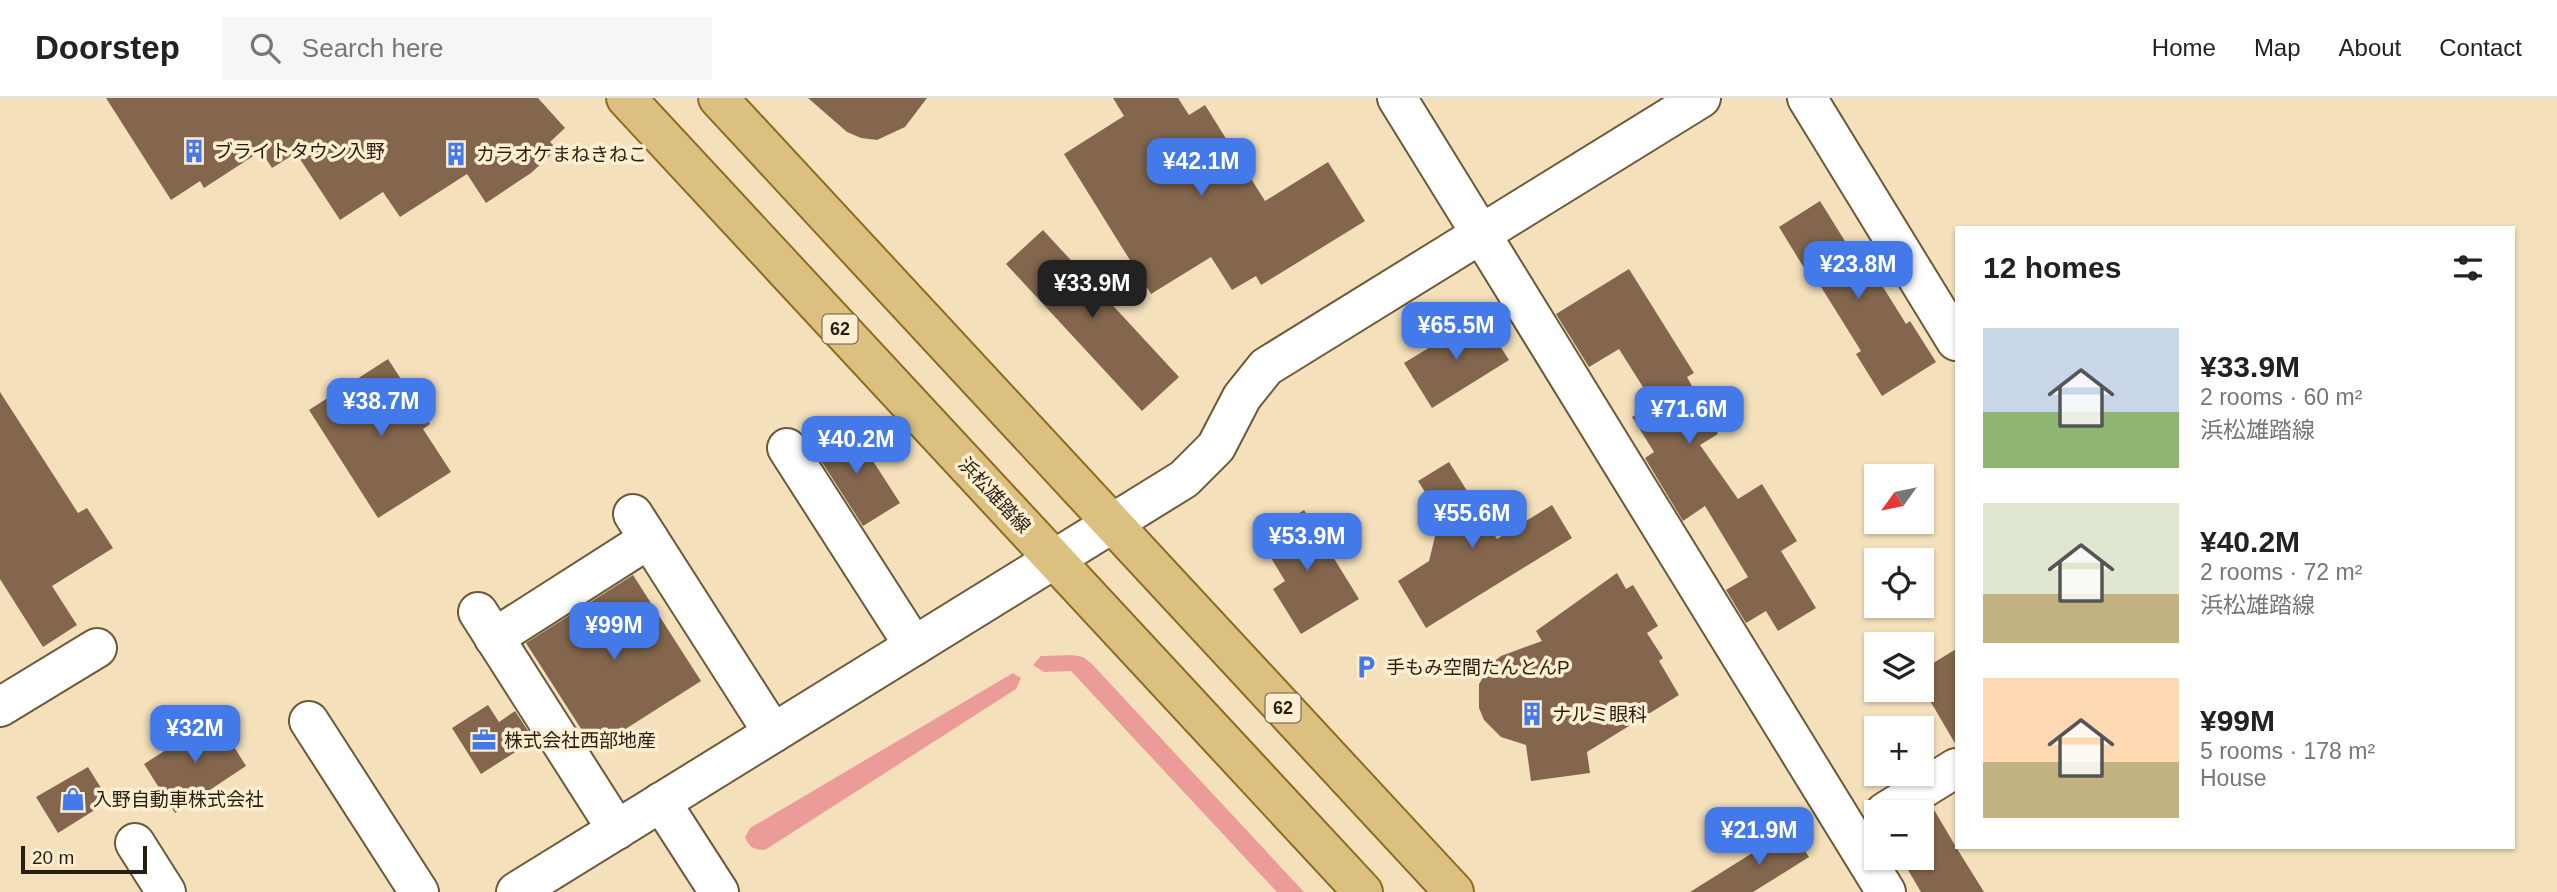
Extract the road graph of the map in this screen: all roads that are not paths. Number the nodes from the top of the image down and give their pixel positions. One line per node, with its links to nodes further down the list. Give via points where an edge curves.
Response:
1 (626, 98): 10 (main road, 浜松雄踏線 / 62)
2 (718, 98): 9 (main road, 62)
3 (1397, 98): 6 (street)
4 (1701, 98): 6 (street)
5 (1807, 98): 7 (street)
6 (1481, 234): 9 (street, via 1266,367 1252,380 1202,465); 19 (street)
7 (1955, 339)
8 (787, 448): 11 (street)
9 (1113, 524): 10 (street); 27 (main road, 62)
10 (1054, 560): 11 (street); 26 (main road, 浜松雄踏線 / 62)
11 (914, 646): 15 (street)
12 (97, 648): 13 (street)
13 (0, 707)
14 (309, 721): 23 (street)
15 (773, 733): 18 (street); 20 (street, via 641,526 486,625)
16 (1955, 769): 17 (street)
17 (1904, 800)
18 (662, 802): 20 (street); 25 (street)
19 (1863, 826): 28 (street)
20 (617, 830): 24 (street)
21 (135, 844): 22 (street)
22 (166, 892)
23 (419, 892)
24 (516, 892)
25 (719, 892)
26 (1363, 892)
27 (1454, 892)
28 (1886, 892)

